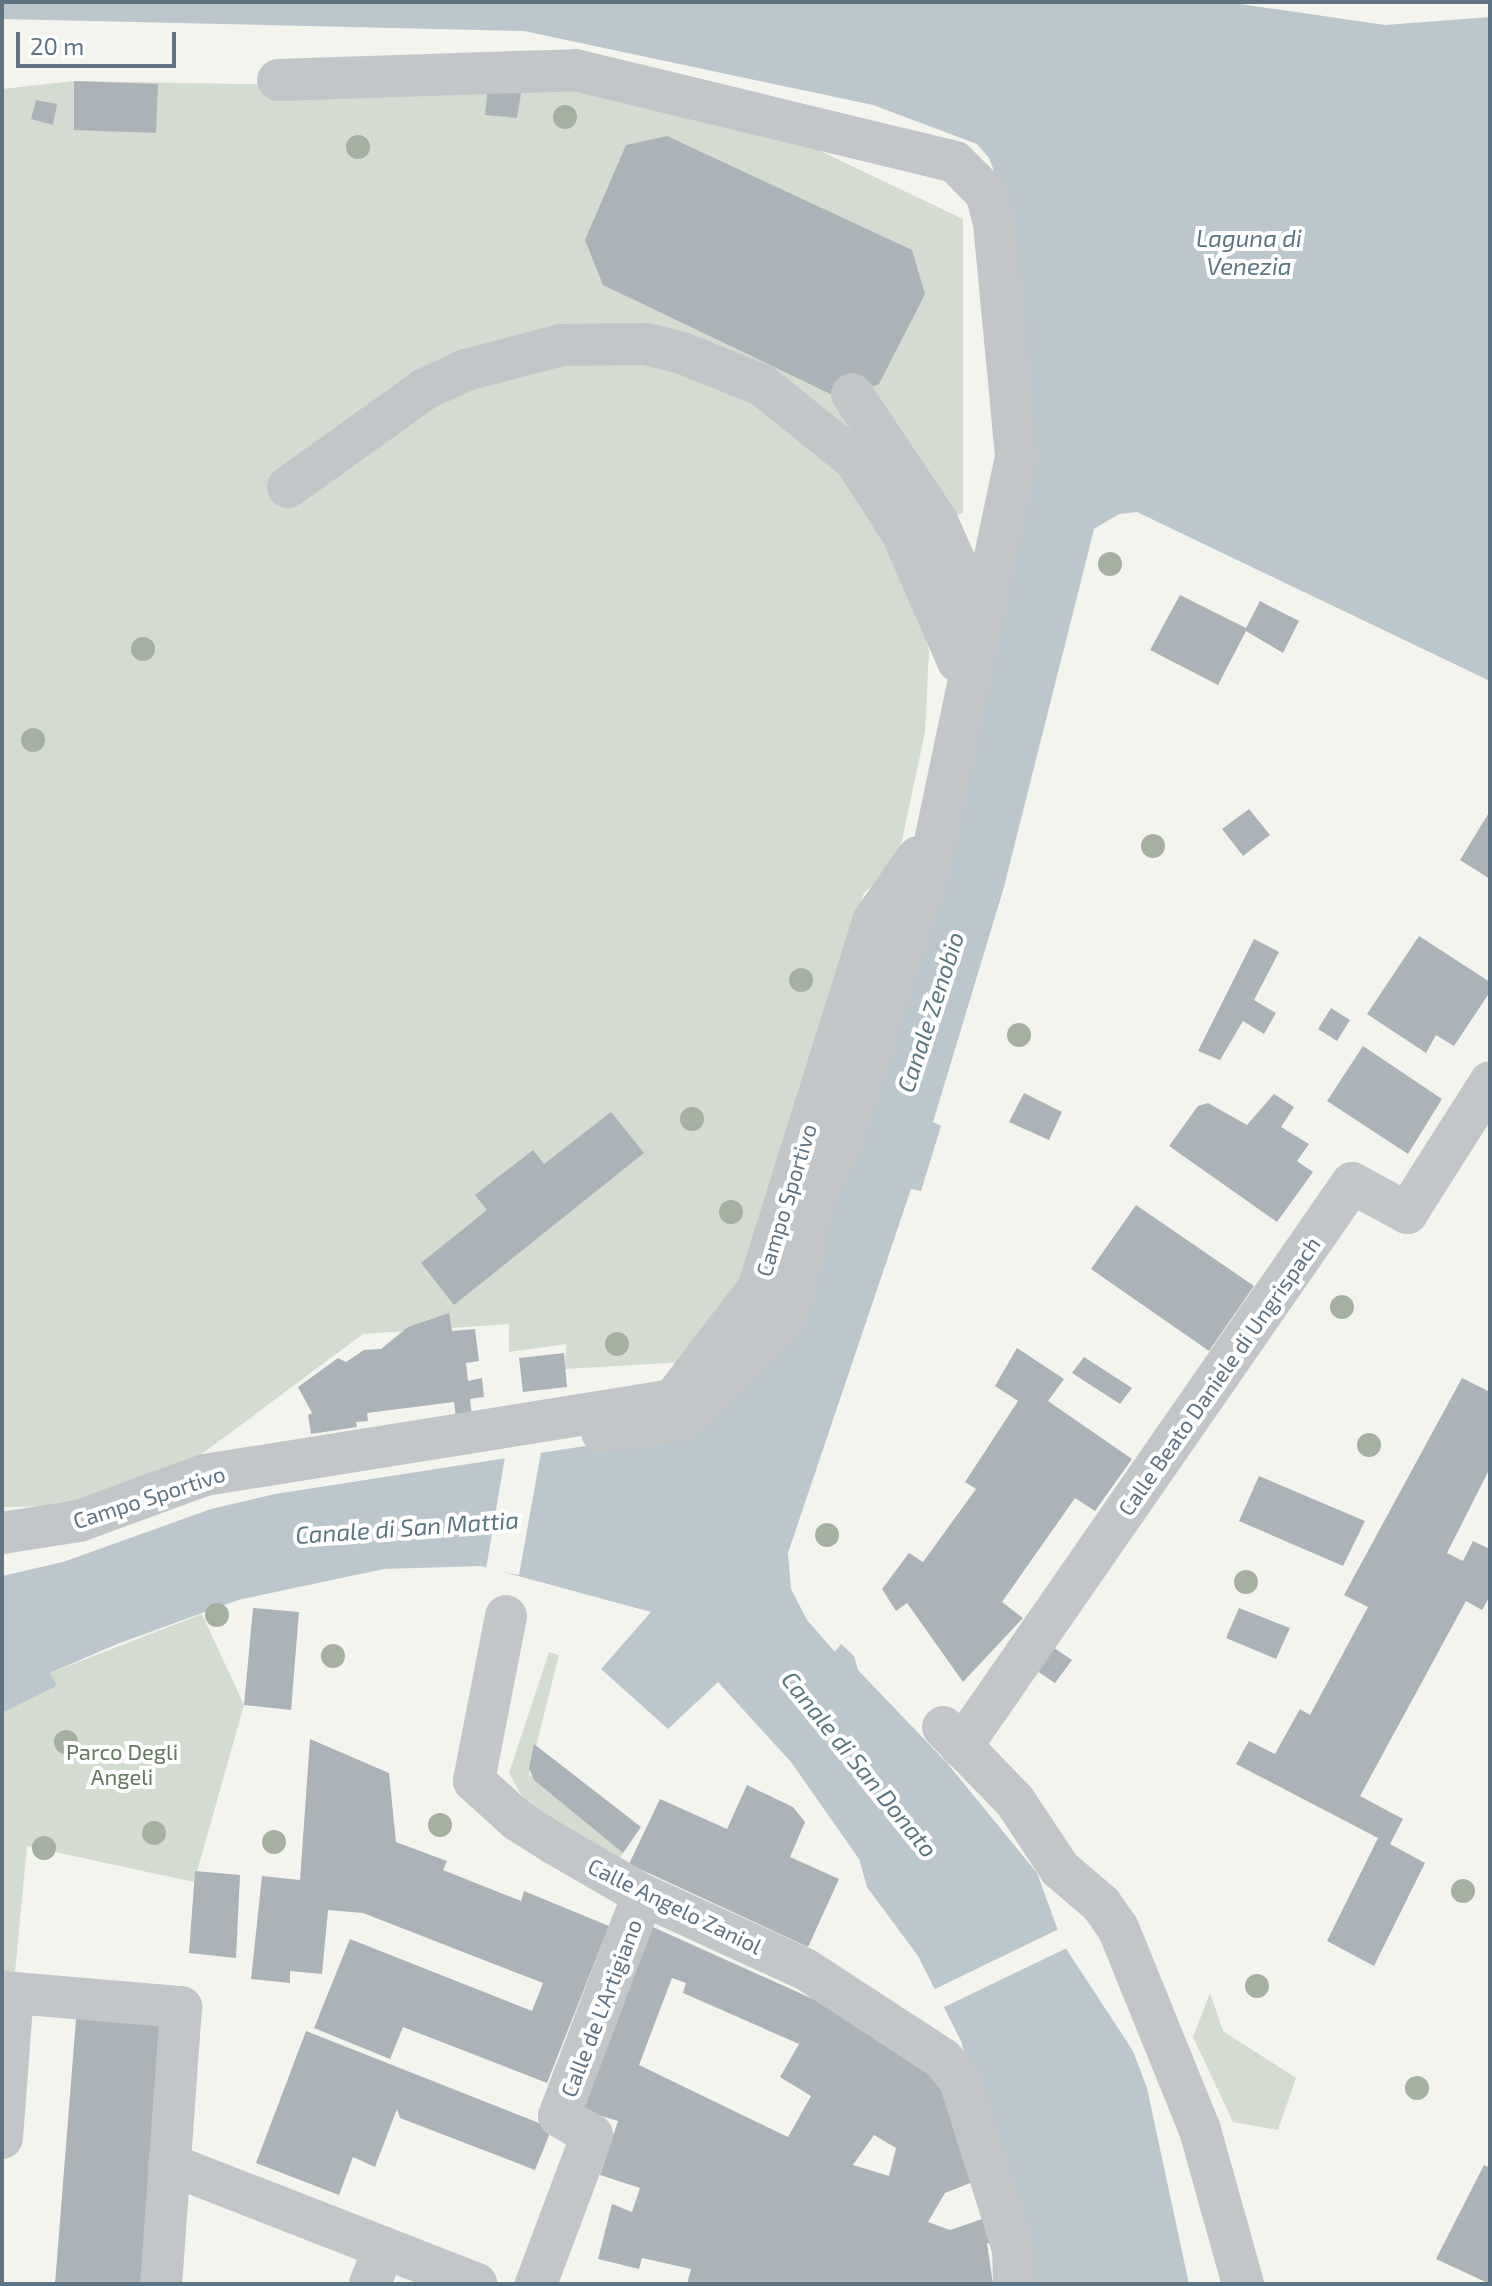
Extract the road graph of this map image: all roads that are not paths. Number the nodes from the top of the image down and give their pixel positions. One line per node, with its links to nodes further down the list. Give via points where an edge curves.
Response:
1 (278, 80): 6 (street, via 575,70 955,162 986,193 994,223 1016,457 930,866 838,1153 829,1161 805,1230 807,1244 784,1321 684,1420 602,1432)
2 (852, 394): 4 (street, Campo Sportivo, via 937,521 971,598)
3 (288, 487): 4 (street, via 425,389 466,370 561,345 646,344 682,353 762,385 855,460 902,533)
4 (958, 661): 6 (street, Campo Sportivo, via 917,862 873,921 758,1289 673,1400)
5 (1490, 1082): 18 (street, Calle Beato Daniele di Ungrispach, via 1407,1213 1352,1183 952,1737 1102,1920 1200,2130)
6 (600, 1416): 7 (street, Campo Sportivo, via 518,1435 205,1475 79,1521)
7 (2, 1533)
8 (506, 1616): 9 (street, Calle Angelo Zaniol, via 474,1781 517,1820)
9 (643, 1895): 16 (street, Calle de L'Artigiano, via 559,2116 592,2135); 17 (street, Calle Angelo Zaniol, via 805,1969 896,2018 943,2059 960,2081 1013,2249)
10 (8, 1993): 11 (street); 12 (street, via 181,2007)
11 (2, 2138)
12 (169, 2164): 13 (street); 14 (street)
13 (377, 2266): 15 (street)
14 (161, 2284)
15 (476, 2284)
16 (536, 2284)
17 (1014, 2284)
18 (1243, 2284)

